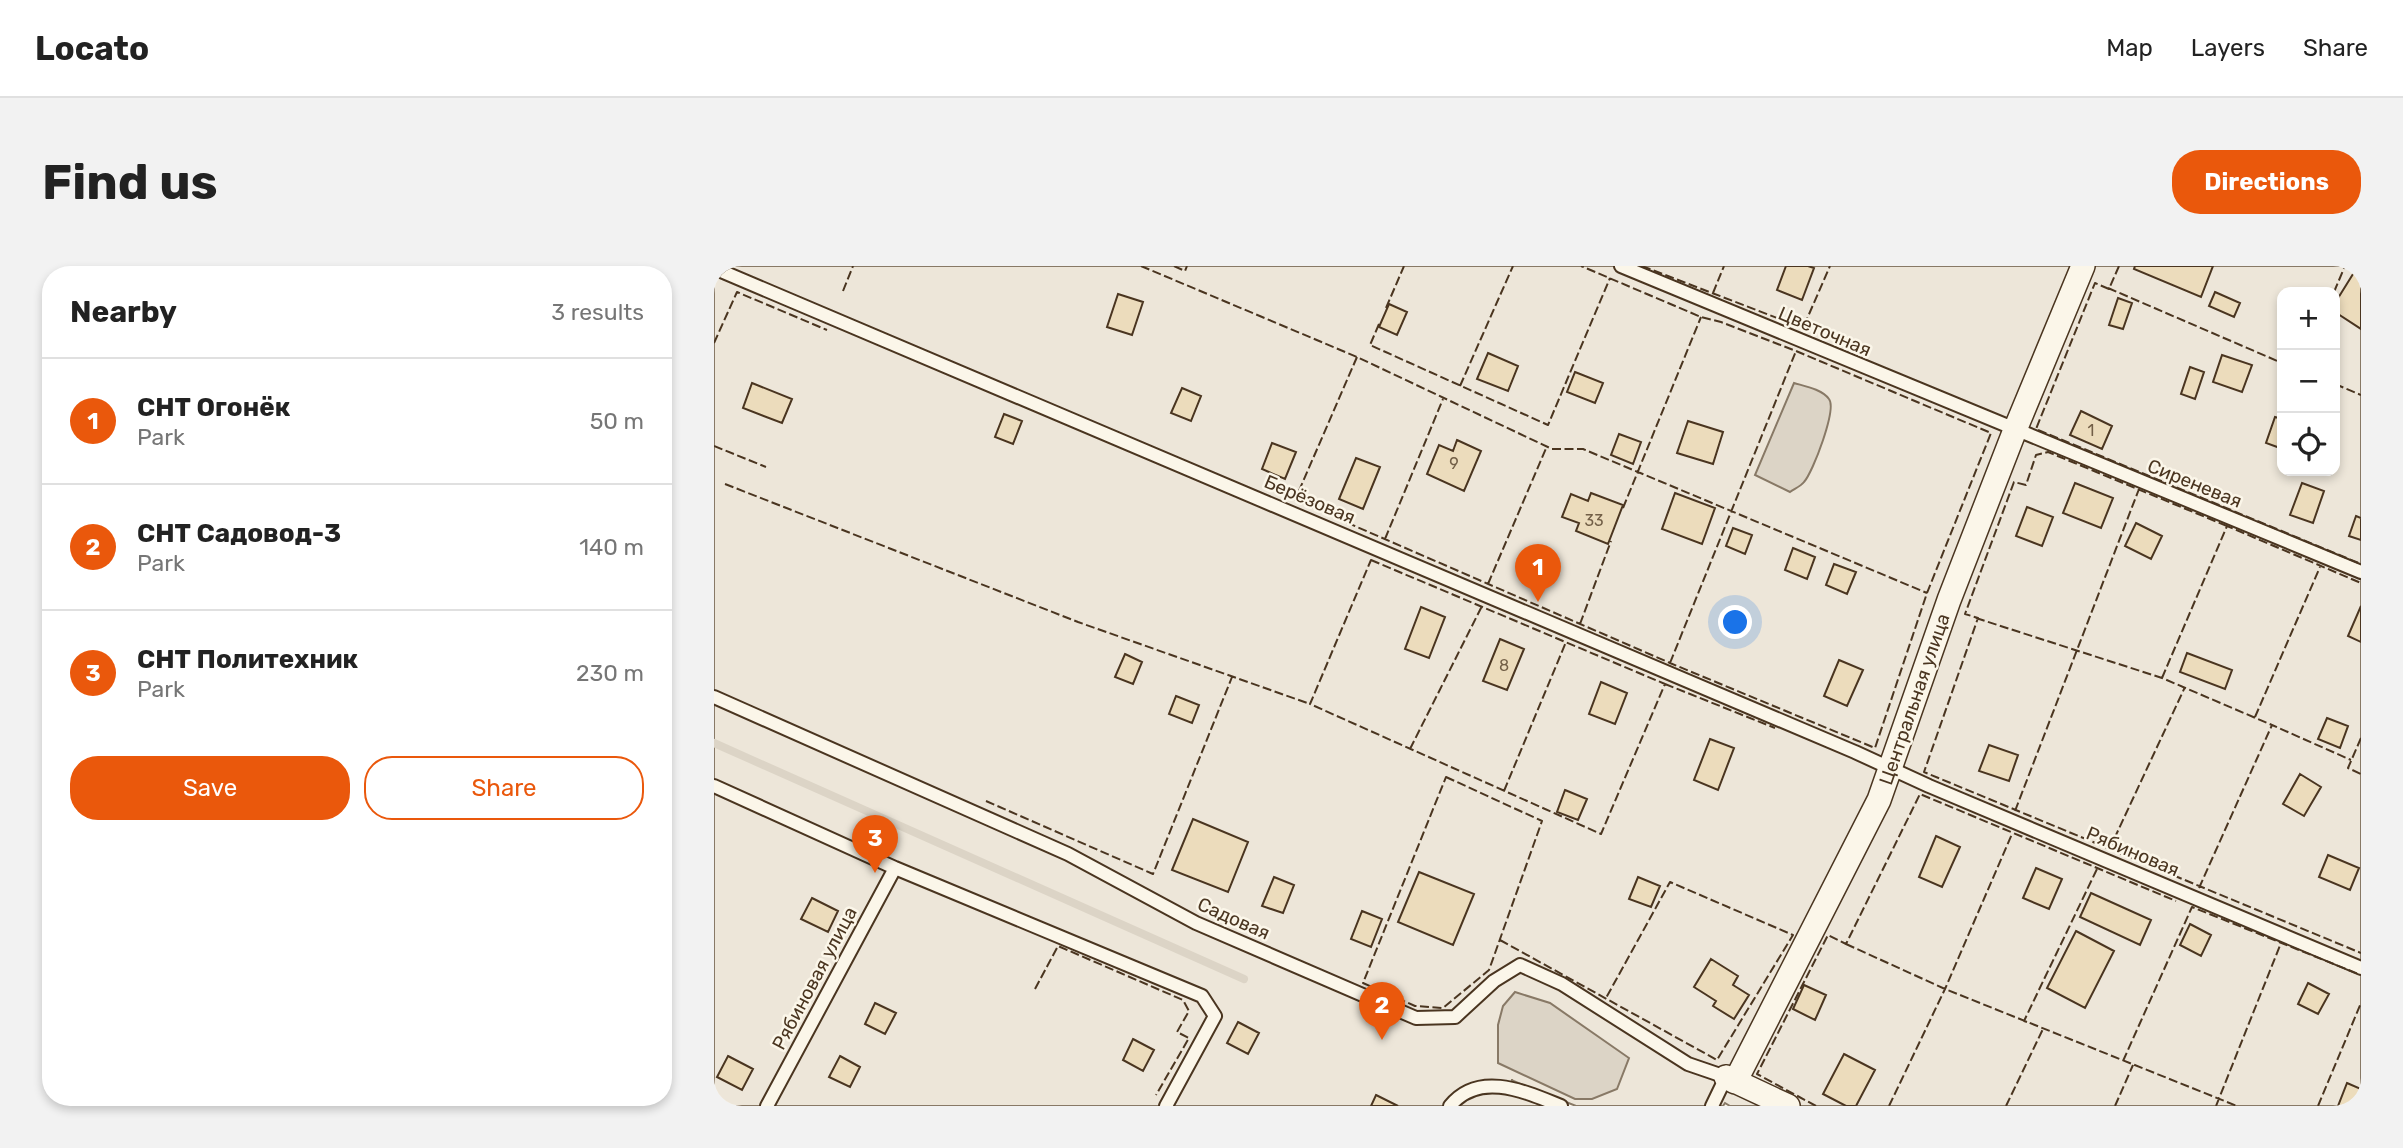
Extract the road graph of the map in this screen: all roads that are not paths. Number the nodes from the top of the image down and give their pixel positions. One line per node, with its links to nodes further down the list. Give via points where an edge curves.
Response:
1 (1620, 266): 4 (lane, Цветочная)
2 (2083, 266): 4 (street, Центральная улица)
3 (714, 268): 7 (lane, Берёзовая)
4 (2015, 430): 5 (lane, Сиреневая); 7 (street, Центральная улица)
5 (2361, 572)
6 (714, 697): 11 (lane, Садовая, via 1068,854 1196,923 1416,1018 1455,1017 1494,981 1520,965 1562,984 1688,1064)
7 (1890, 769): 10 (lane, Рябиновая); 11 (street, Центральная улица, via 1879,800)
8 (714, 786): 9 (lane)
9 (895, 868): 12 (lane, Рябиновая улица); 13 (lane, via 1202,996 1215,1016)
10 (2361, 968)
11 (1730, 1080): 16 (lane, Центральная улица); 17 (street)
12 (767, 1106)
13 (1166, 1106)
14 (1450, 1106): 15 (lane, via 1462,1094 1495,1086 1516,1088)
15 (1561, 1106)
16 (1712, 1106)
17 (1788, 1106)

